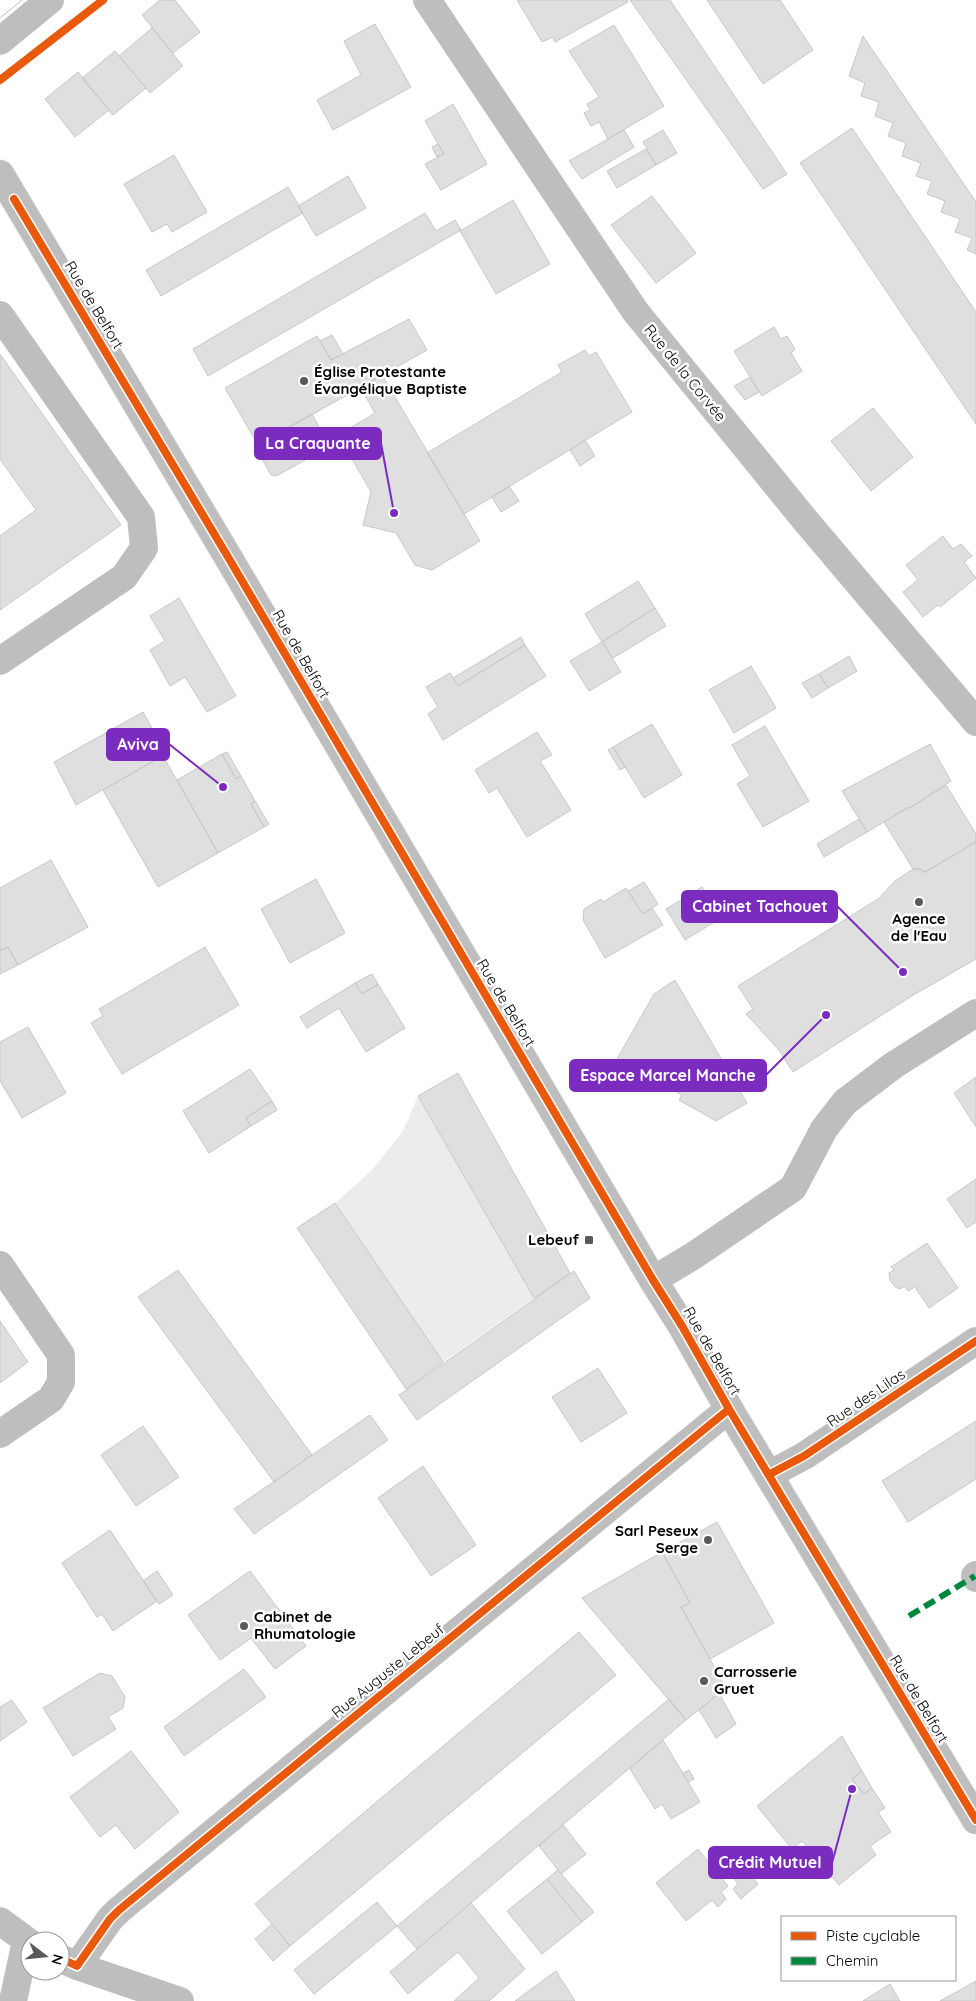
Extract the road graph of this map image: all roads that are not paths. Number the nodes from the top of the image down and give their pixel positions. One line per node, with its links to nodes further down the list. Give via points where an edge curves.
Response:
1 (50, 0): 3 (street)
2 (427, 0): 7 (street, Rue de la Corvée, via 635,311 805,520)
3 (0, 41)
4 (0, 174): 10 (street, Rue de Belfort)
5 (0, 314): 6 (street, via 141,517 144,548 124,576)
6 (0, 661)
7 (976, 722)
8 (976, 1013): 10 (street, via 894,1065 845,1102 824,1129 793,1188)
9 (0, 1265): 13 (street, via 61,1355 61,1382 51,1400)
10 (653, 1280): 12 (street, Rue de Belfort)
11 (976, 1341): 14 (street, Rue des Lilas, via 804,1456)
12 (730, 1409): 14 (street, Rue de Belfort); 18 (street, Rue Auguste Lebeuf, via 119,1910)
13 (0, 1434)
14 (770, 1474): 15 (street, Rue de Belfort)
15 (976, 1820)
16 (0, 1921): 17 (street)
17 (20, 1936)
18 (70, 1961)
19 (70, 1962): 22 (street)
20 (20, 1973): 21 (street)
21 (13, 2001)
22 (180, 2001)

